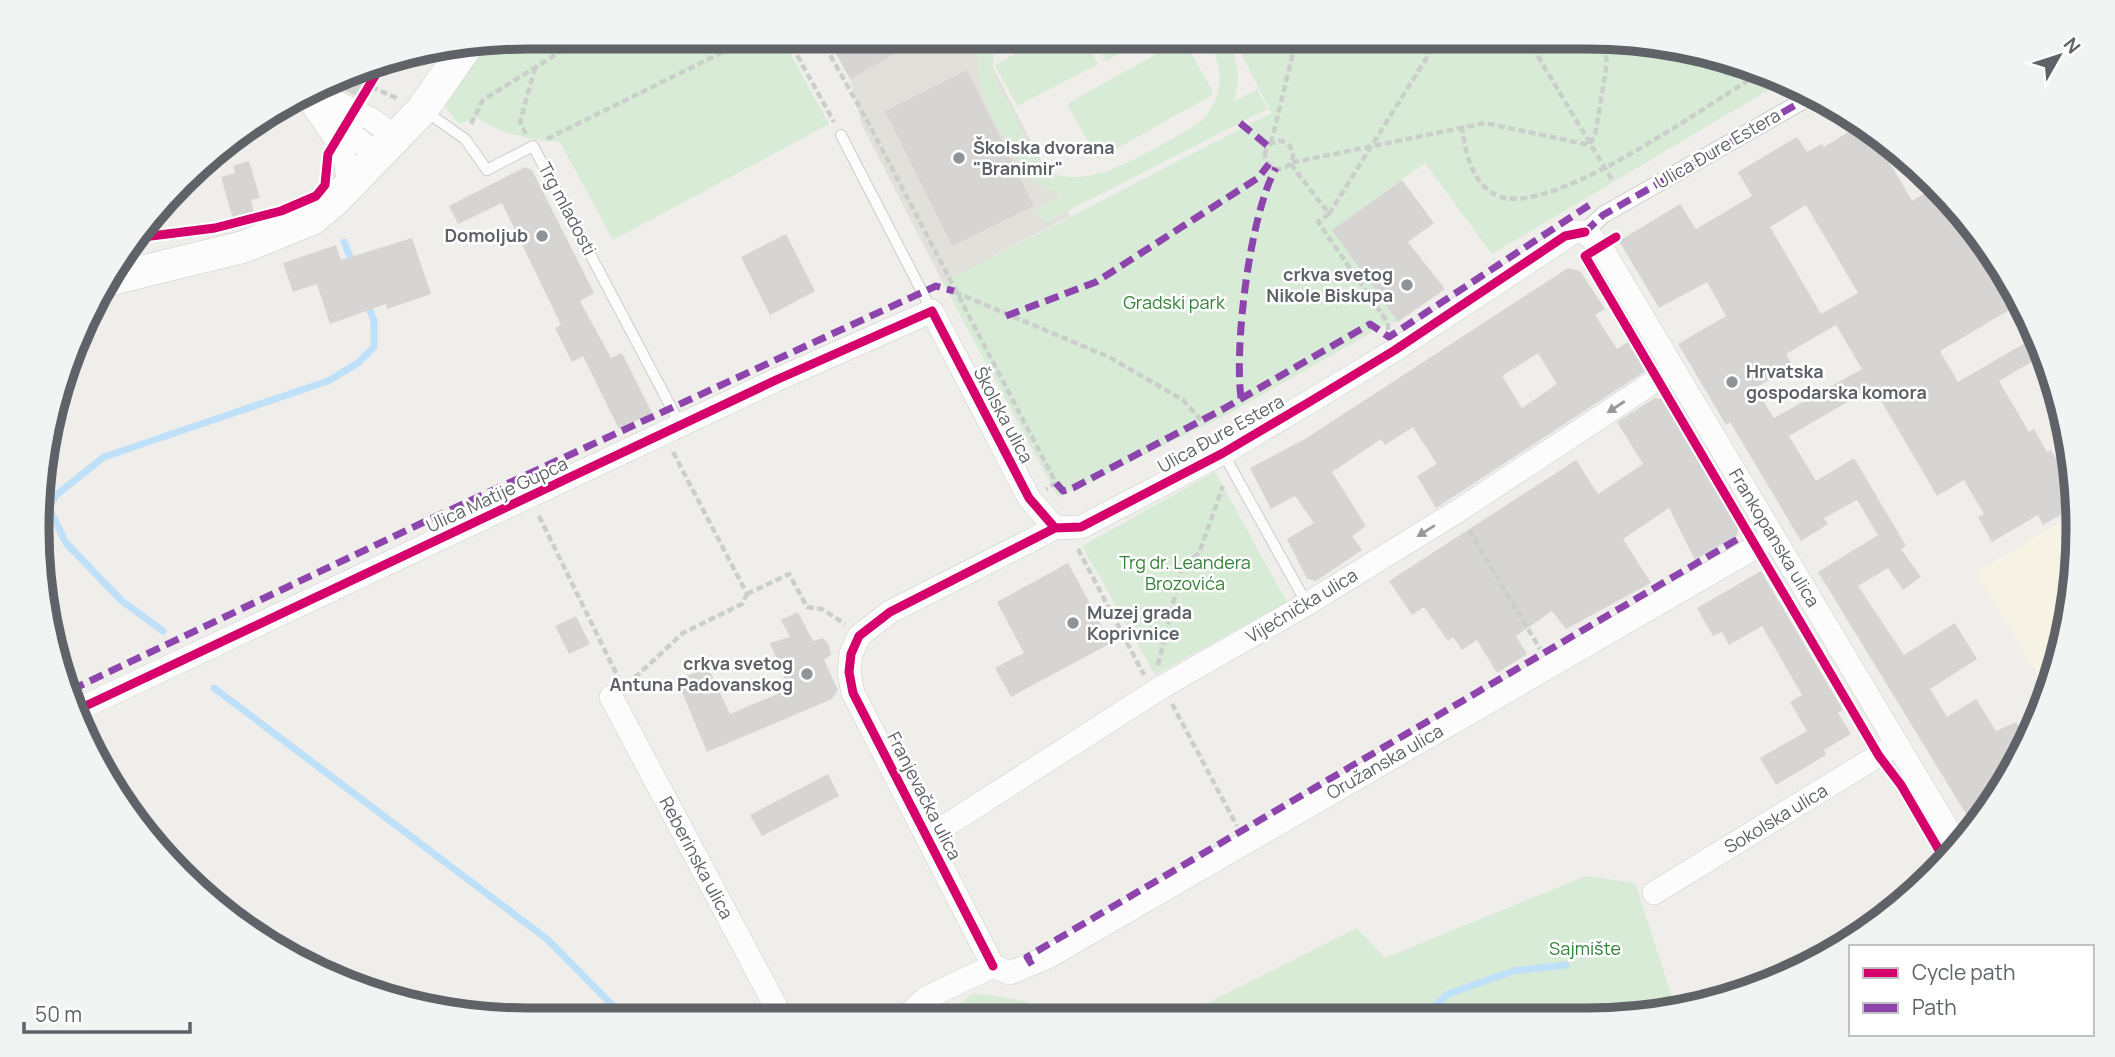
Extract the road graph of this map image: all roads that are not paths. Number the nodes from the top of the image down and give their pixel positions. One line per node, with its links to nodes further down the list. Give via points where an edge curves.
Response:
1 (461, 54): 6 (main road)
2 (315, 98): 8 (street, via 356,111)
3 (314, 99): 8 (street, via 365,145)
4 (313, 100): 9 (street, via 344,151)
5 (1804, 101): 10 (street, Ulica Đure Estera, via 1603,215)
6 (422, 110): 8 (main road); 14 (lane, Trg mladosti, via 465,139 487,170 533,146 608,286)
7 (841, 135): 12 (lane, Školska ulica)
8 (389, 144): 9 (main road)
9 (349, 187): 11 (main road, via 312,219 285,232)
10 (1585, 232): 13 (street, Frankopanska ulica, via 1601,247); 15 (street, Ulica Đure Estera, via 1565,236 1395,350)
11 (121, 277)
12 (932, 311): 14 (street, Ulica Matije Gupca); 16 (street, Školska ulica, via 1029,498)
13 (1673, 369): 17 (street, Frankopanska ulica); 18 (street, Vijećnička ulica, one-way to 18)
14 (672, 430): 21 (street, Ulica Matije Gupca)
15 (1223, 453): 16 (street, Ulica Đure Estera, via 1081,527); 18 (lane)
16 (1055, 528): 19 (street, Ulica Đure Estera, via 890,612)
17 (1773, 537): 22 (street, Frankopanska ulica); 26 (street, Oružanska ulica, via 1048,957 1010,973)
18 (1307, 604): 23 (street, Vijećnička ulica, via 1159,682)
19 (859, 636): 23 (street, Franjevačka ulica, via 849,672 853,693)
20 (617, 692): 27 (street, Reberinska ulica)
21 (83, 707)
22 (1898, 744): 24 (street, Frankopanska ulica); 25 (street, Sokolska ulica)
23 (928, 837): 26 (street, Franjevačka ulica)
24 (1953, 838)
25 (1654, 893)
26 (993, 966): 28 (street, via 926,998)
27 (777, 1008)
28 (915, 1008)

